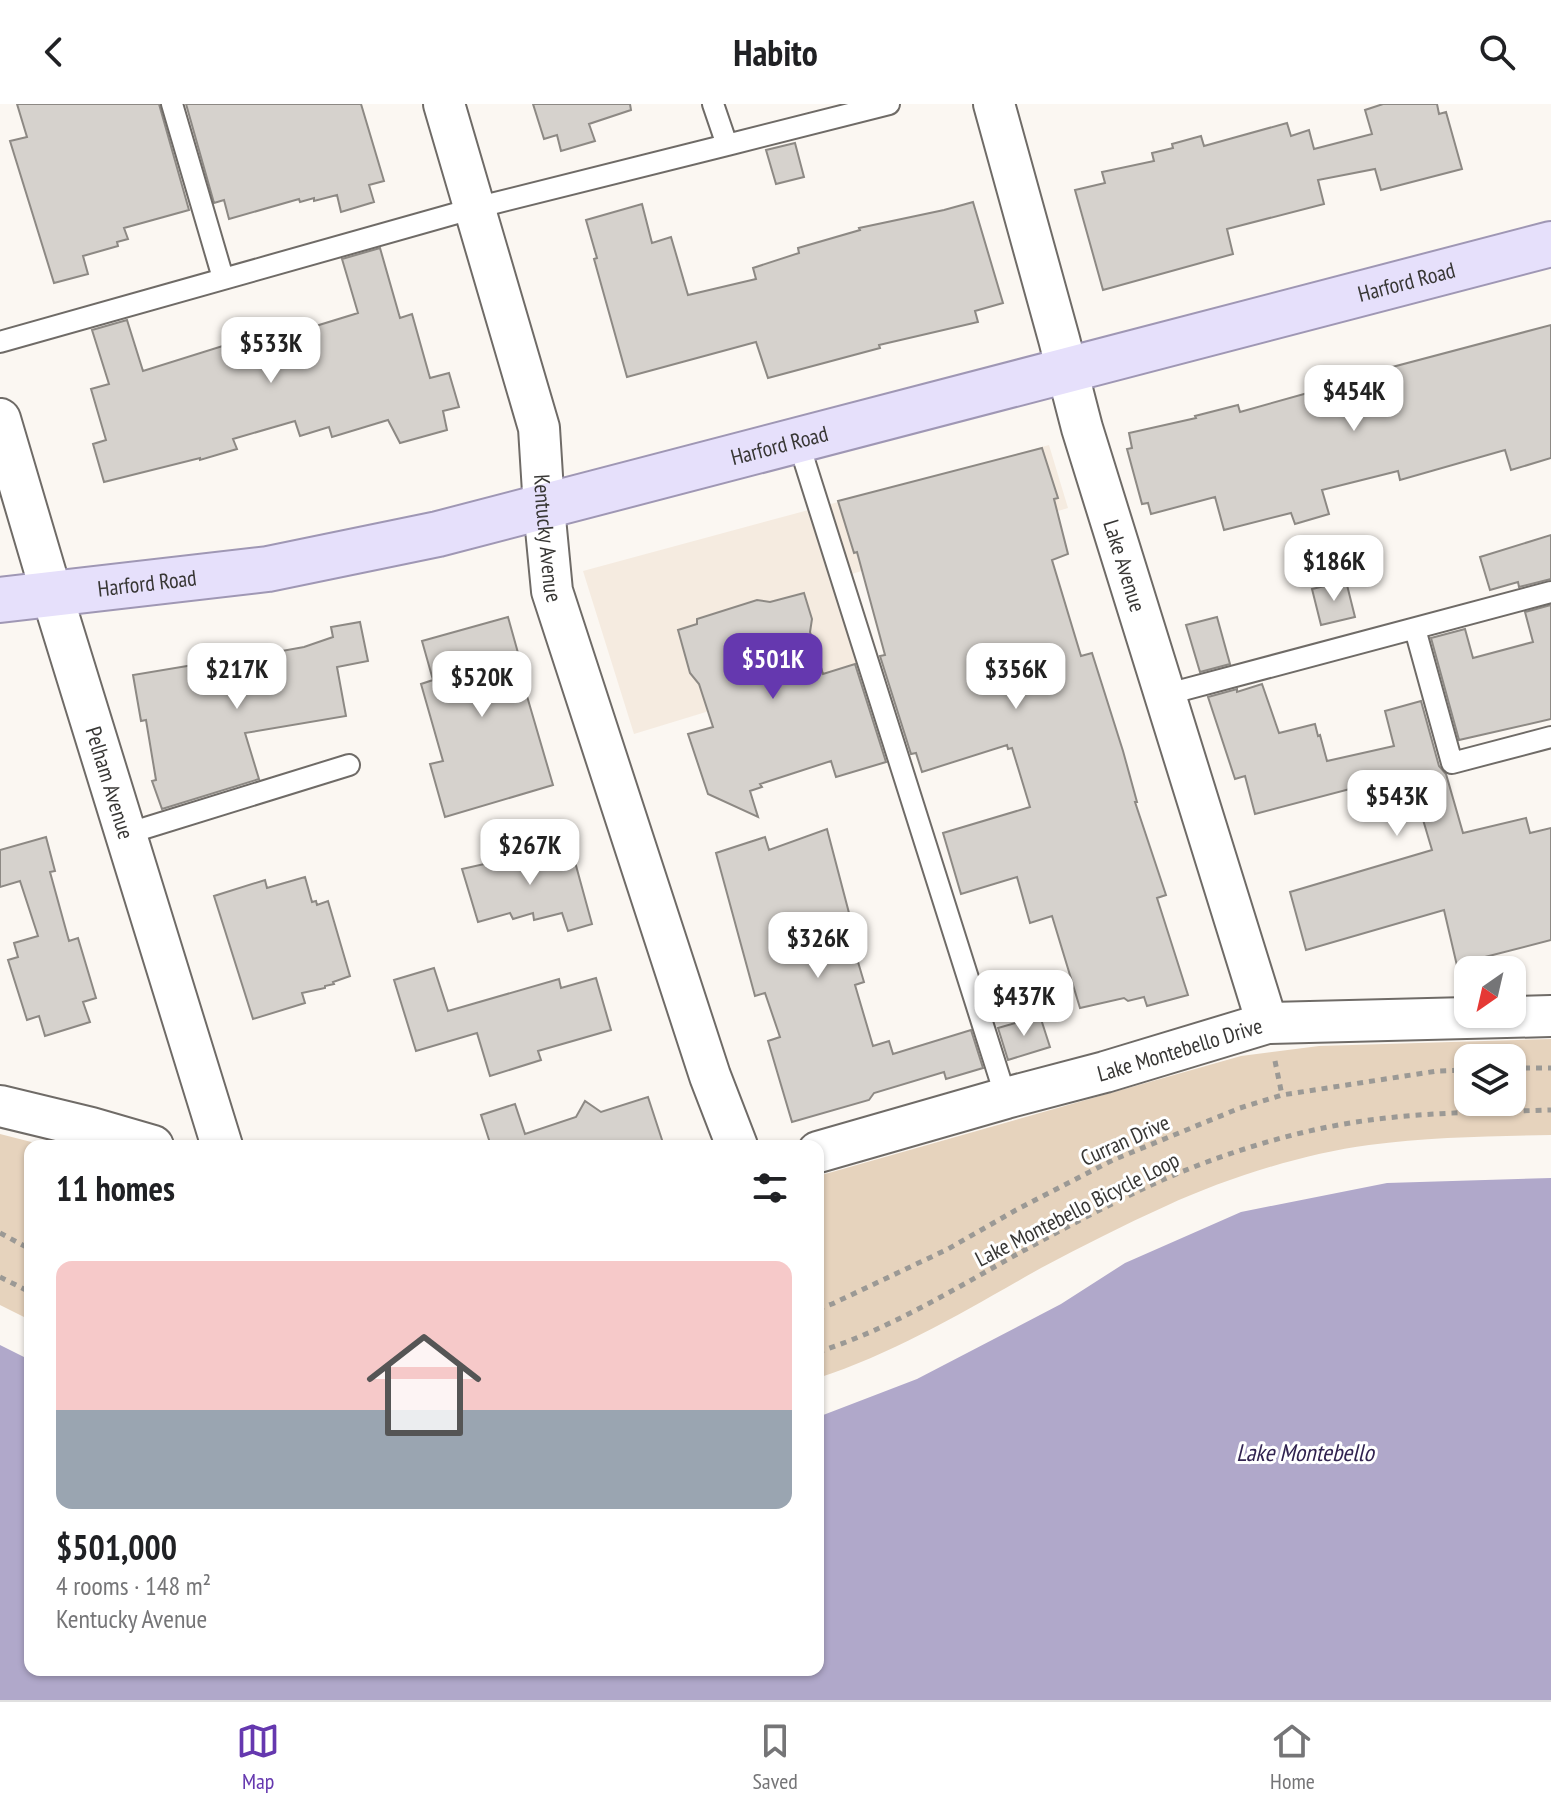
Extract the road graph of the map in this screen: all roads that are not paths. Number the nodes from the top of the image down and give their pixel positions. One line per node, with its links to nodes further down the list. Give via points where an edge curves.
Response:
1 (172, 104): 9 (lane)
2 (444, 104): 7 (street, Kentucky Avenue)
3 (713, 104): 6 (lane)
4 (889, 104): 6 (lane)
5 (994, 104): 11 (street, Lake Avenue)
6 (727, 145): 7 (lane)
7 (475, 208): 9 (lane); 14 (street, Kentucky Avenue, via 539,428)
8 (1551, 244): 11 (main road, Harford Road)
9 (223, 278): 10 (lane)
10 (0, 342)
11 (1068, 371): 13 (main road, Harford Road); 19 (street, Lake Avenue)
12 (0, 419): 16 (street, Pelham Avenue)
13 (798, 441): 14 (main road, Harford Road); 25 (lane)
14 (544, 508): 16 (main road, Harford Road, via 268,569); 29 (street, Kentucky Avenue, via 552,591)
15 (1551, 592): 18 (lane)
16 (52, 595): 17 (main road, Harford Road); 22 (street, Pelham Avenue)
17 (0, 600)
18 (1415, 629): 19 (lane); 20 (lane, via 1452,763)
19 (1164, 695): 24 (street, Lake Avenue)
20 (1551, 737)
21 (349, 765): 22 (lane)
22 (126, 834): 28 (street, Pelham Avenue)
23 (1551, 1016): 24 (street, Lake Montebello Drive)
24 (1267, 1023): 25 (street, Lake Montebello Drive)
25 (1006, 1098): 30 (street, Lake Montebello Drive)
26 (0, 1106): 27 (street)
27 (132, 1140)
28 (220, 1140)
29 (735, 1140)
30 (824, 1150)

